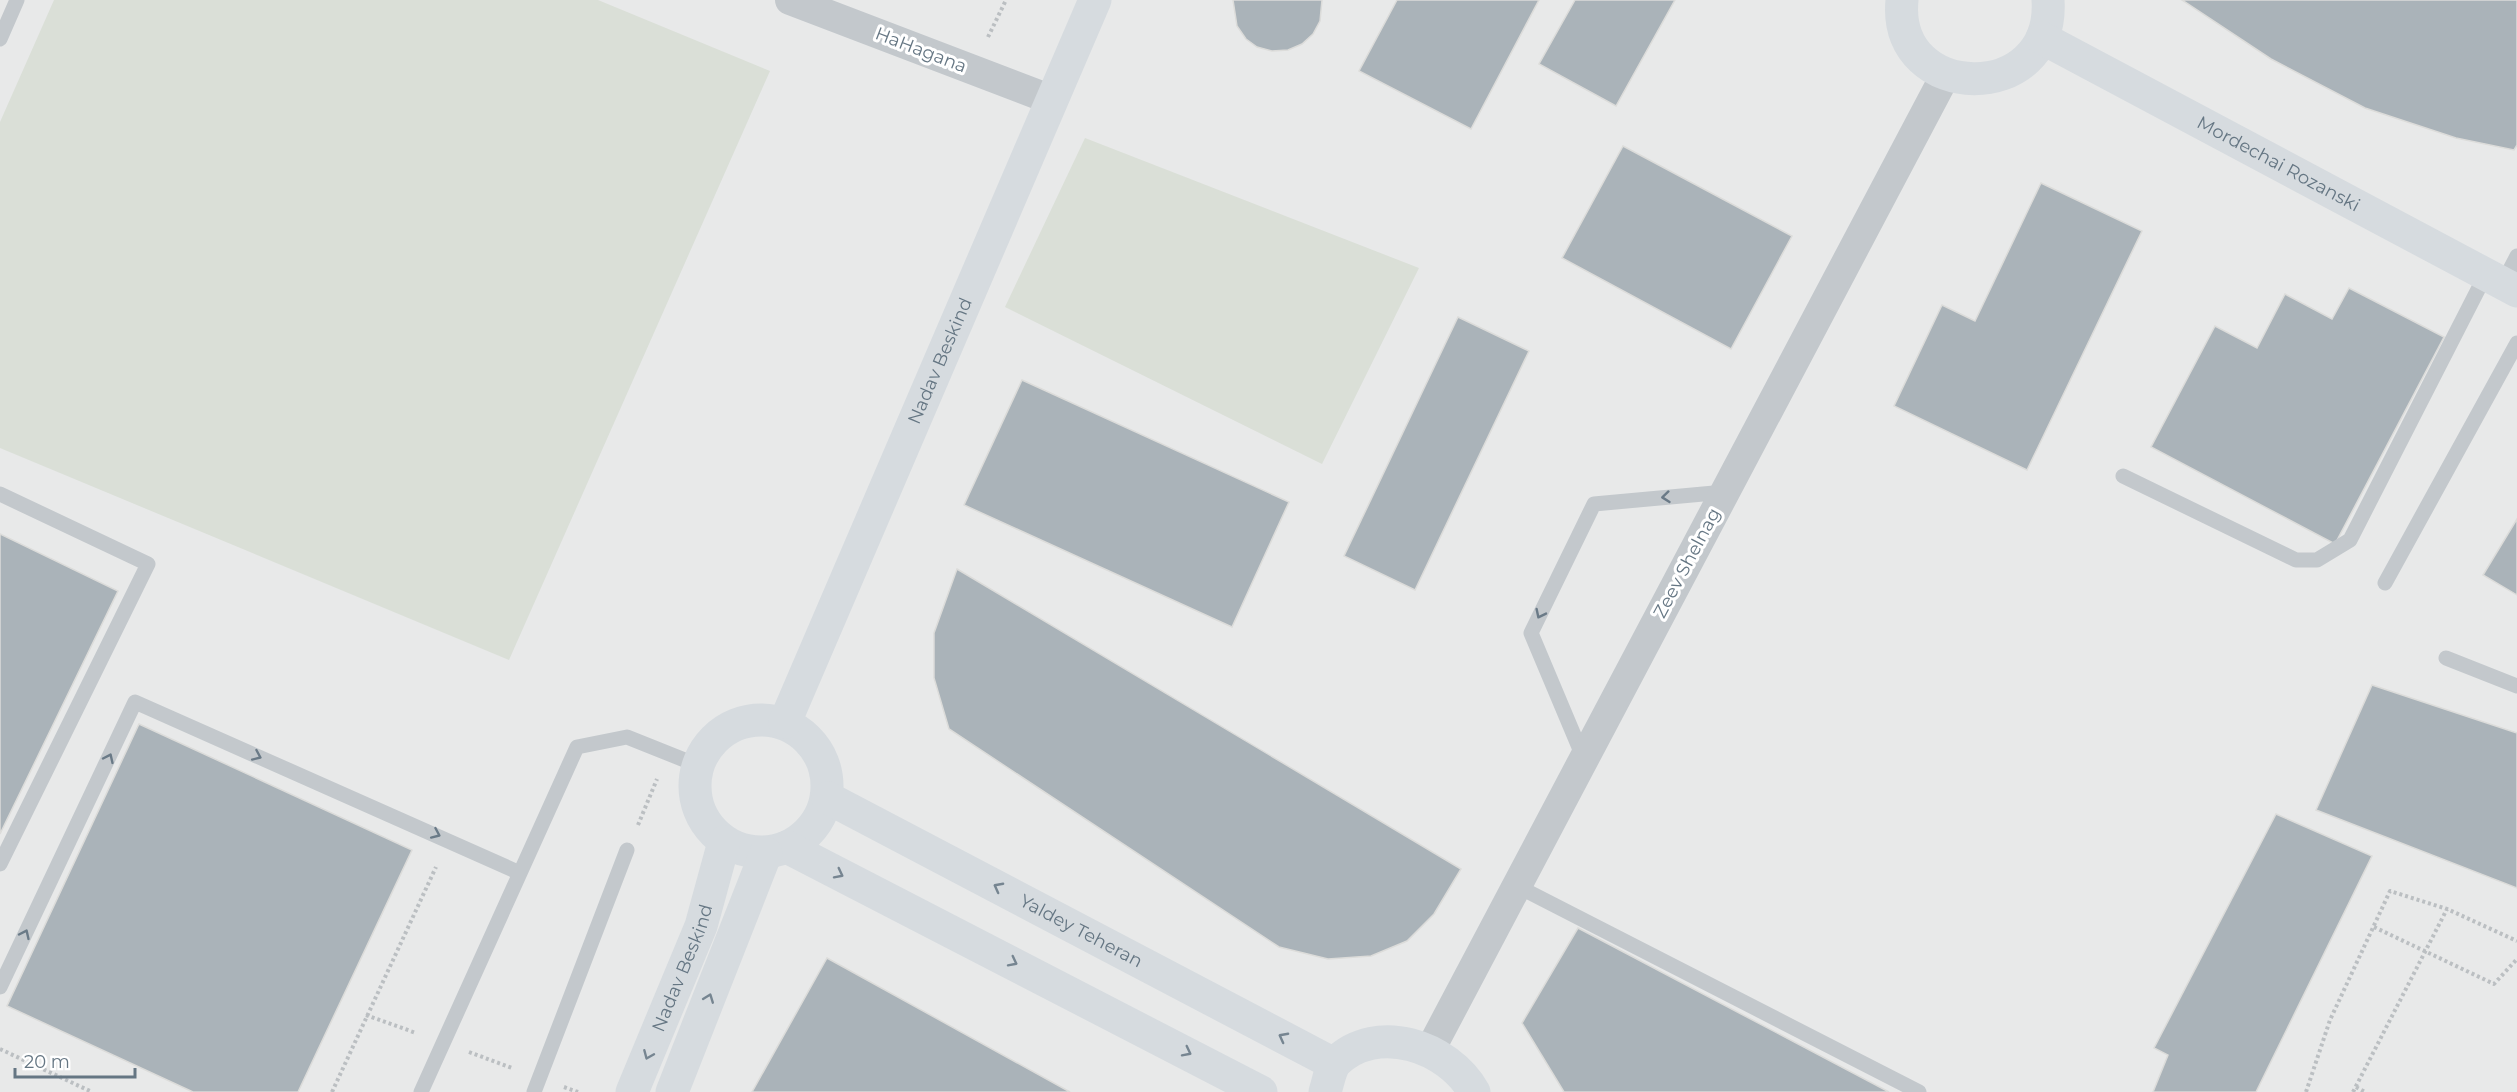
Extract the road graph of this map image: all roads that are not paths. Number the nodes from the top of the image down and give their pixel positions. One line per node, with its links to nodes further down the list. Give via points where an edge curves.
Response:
1 (17, 0): 7 (lane)
2 (790, 0): 9 (street, HaHagana)
3 (1095, 0): 9 (street, Nadav Beskind)
4 (1902, 0): 8 (street, via 1906,35 1918,55)
5 (2048, 0): 6 (street, via 2049,14)
6 (2042, 38): 8 (street, via 2028,59 2008,73 1984,80); 10 (street, Mordechai Rozanski)
7 (0, 39)
8 (1946, 74): 13 (street, Zeev Shelnag)
9 (1052, 100): 18 (street, Nadav Beskind)
10 (2506, 276): 12 (lane, via 2350,540 2317,560 2296,560)
11 (2517, 343): 15 (lane)
12 (2123, 476)
13 (1725, 492): 20 (street, Zeev Shelnag); 20 (lane, one-way to 20, via 1594,504 1531,633)
14 (0, 494): 25 (lane, via 148,564)
15 (2385, 583)
16 (2446, 658): 17 (lane)
17 (2517, 686)
18 (785, 722): 19 (street, via 744,721); 21 (street, via 806,737 819,754 827,775)
19 (683, 759): 22 (street, via 697,808 708,827); 26 (lane, via 627,737 577,747)
20 (1584, 759): 27 (street, Zeev Shelnag)
21 (828, 798): 24 (street, via 802,840); 30 (street, Yaldey Teheran, one-way to 21)
22 (724, 842): 24 (street, via 745,851); 33 (street, Nadav Beskind, one-way to 33, via 701,926)
23 (627, 850): 32 (lane)
24 (776, 850): 34 (street, Nadav Beskind, one-way to 24); 35 (street, one-way to 35)
25 (0, 864)
26 (520, 873): 28 (lane, one-way to 26, via 135,702); 31 (lane)
27 (1516, 886): 29 (street, Zeev Shelnag); 37 (lane)
28 (0, 987)
29 (1429, 1052): 30 (street, via 1403,1042 1359,1045); 36 (street, via 1461,1075)
30 (1330, 1078)
31 (421, 1092)
32 (534, 1092)
33 (632, 1092)
34 (672, 1092)
35 (1261, 1092)
36 (1474, 1092)
37 (1919, 1092)

